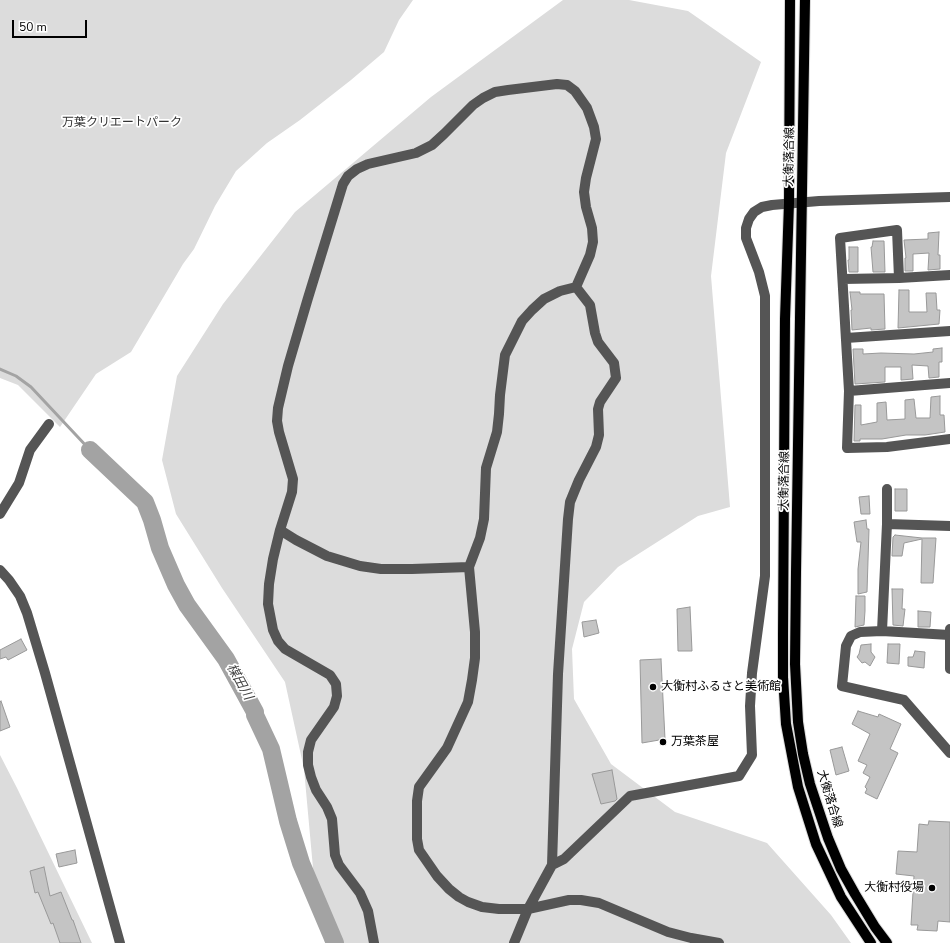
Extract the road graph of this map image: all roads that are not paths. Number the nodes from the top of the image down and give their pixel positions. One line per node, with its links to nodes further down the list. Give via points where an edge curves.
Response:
1 (790, 0): 5 (main road, 大衡落合線)
2 (805, 0): 4 (main road, 大衡落合線)
3 (950, 197): 4 (street)
4 (803, 202): 5 (street); 35 (main road, 大衡落合線, via 796,649 798,722 810,784 828,838 855,894)
5 (789, 203): 28 (street, via 762,207 749,218 746,228 746,238 760,272 765,296 765,576 752,673 752,754 739,776 630,796 564,859); 34 (main road, 大衡落合線, via 785,319 783,634 786,724 798,787 816,844 841,897)
6 (950, 275): 7 (street)
7 (899, 278): 8 (street); 8 (street, via 897,230 840,238)
8 (842, 279): 11 (street)
9 (576, 287): 20 (street, via 593,242 584,192 596,139 587,108 575,90 567,85 495,92 473,105 432,145 416,153 368,164 348,176 338,196 280,395 278,426 293,479 292,492); 21 (street, via 544,299 532,310 522,321 505,355 497,432 486,468 484,519); 28 (street, via 590,305 595,334 614,363 616,378 600,402 596,447 570,502 558,674)
10 (950, 331): 11 (street)
11 (846, 338): 13 (street)
12 (950, 383): 13 (street)
13 (849, 391): 15 (street, via 847,448 887,447)
14 (49, 424): 17 (street, via 30,450 19,484)
15 (950, 439)
16 (887, 489): 18 (street)
17 (0, 514)
18 (887, 524): 19 (street); 24 (street)
19 (950, 526)
20 (280, 530): 21 (street, via 327,556 360,566 381,569); 31 (street, via 269,584 270,619 278,641 285,649 330,675 336,684 337,696 334,707 311,740 308,765 316,790 332,819 335,855 368,910)
21 (469, 567): 29 (street, via 475,658 468,702 447,748 419,787 417,839 419,850 449,889 459,897 482,906)
22 (0, 570): 30 (street, via 20,596 27,613)
23 (950, 629): 25 (street)
24 (882, 631): 25 (street); 27 (street, via 860,632 851,636 846,646 842,686 904,700)
25 (950, 635): 26 (street)
26 (950, 669)
27 (950, 754)
28 (552, 866): 29 (street)
29 (528, 910): 32 (street); 33 (street, via 569,900 599,903 668,932)
30 (120, 943)
31 (374, 943)
32 (514, 943)
33 (719, 943)
34 (870, 943)
35 (887, 943)

